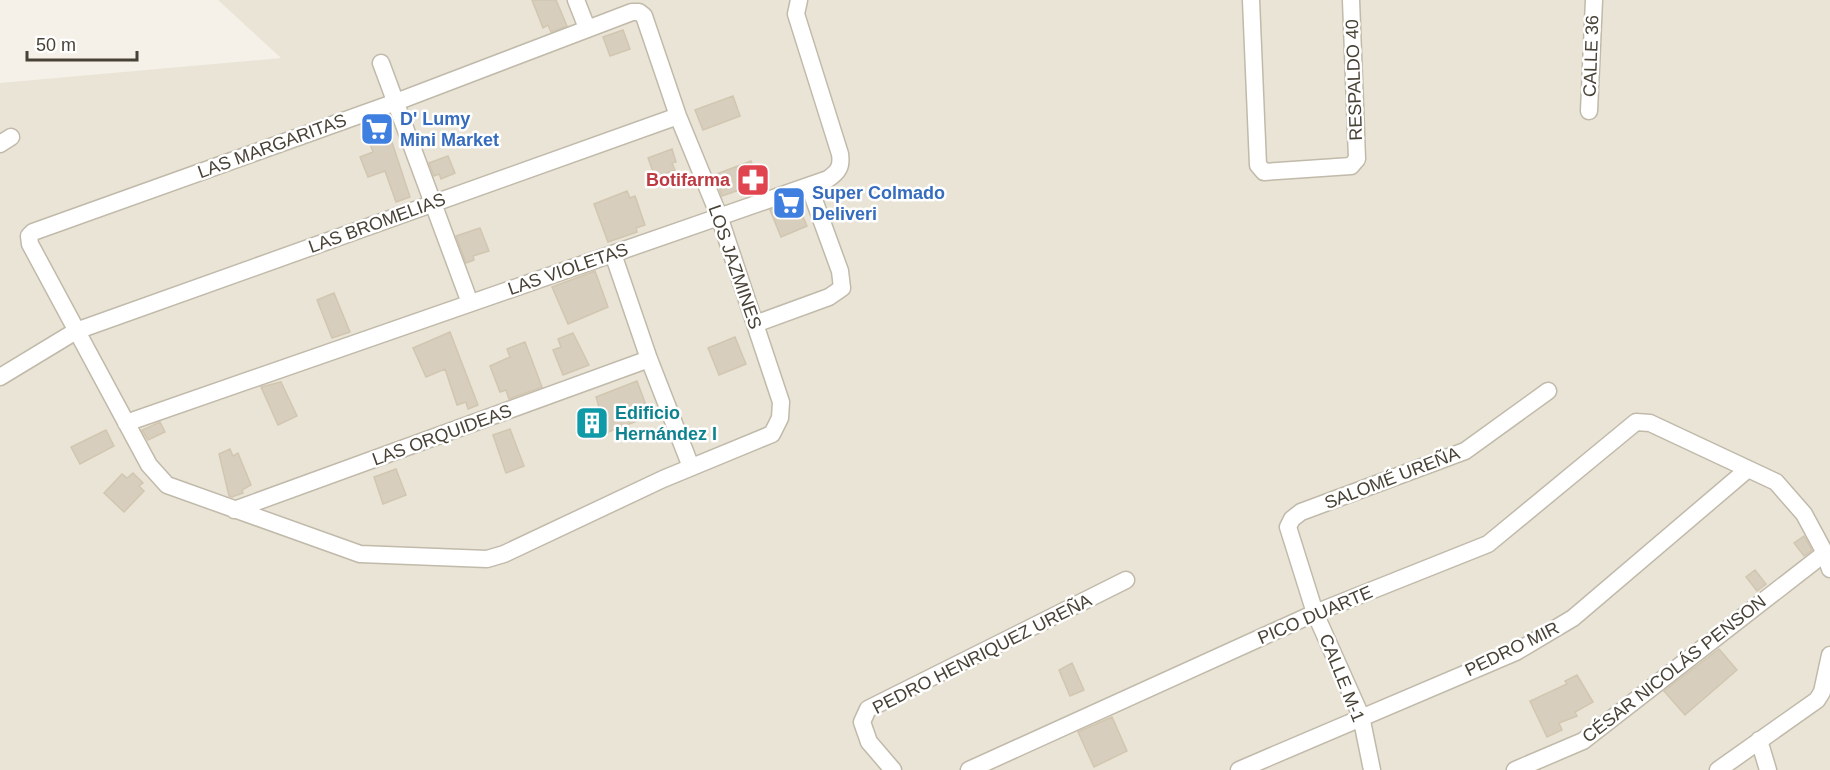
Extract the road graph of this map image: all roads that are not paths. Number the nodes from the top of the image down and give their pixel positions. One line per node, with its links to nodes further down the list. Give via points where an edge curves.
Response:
1 (576, 0): 7 (street)
2 (799, 0): 12 (street, LAS VIOLETAS, via 796,14 841,164 837,173)
3 (1251, 0): 4 (street, RESPALDO 40, via 1260,169 1264,172 1351,166 1358,159)
4 (1351, 0)
5 (1594, 0): 10 (street, CALLE 36)
6 (644, 16): 7 (street, LAS MARGARITAS, via 632,12); 11 (street, LOS JAZMINES)
7 (587, 28): 9 (street, LAS MARGARITAS)
8 (381, 63): 9 (street)
9 (396, 102): 13 (street); 18 (street, LAS MARGARITAS, via 33,232 30,244)
10 (1589, 111)
11 (678, 116): 13 (street, LAS BROMELIAS); 14 (street, LOS JAZMINES)
12 (809, 186): 14 (street, LAS VIOLETAS); 17 (street, via 840,271 842,288 829,297)
13 (433, 203): 16 (street); 18 (street, LAS BROMELIAS)
14 (719, 216): 15 (street, LAS VIOLETAS); 17 (street, LOS JAZMINES)
15 (613, 254): 16 (street, LAS VIOLETAS); 19 (street)
16 (470, 303): 22 (street, LAS VIOLETAS)
17 (755, 324): 23 (street, LOS JAZMINES, via 781,402 780,418 772,434)
18 (76, 331): 20 (street, LAS BROMELIAS); 22 (street)
19 (649, 359): 23 (street); 25 (street, LAS ORQUIDEAS)
20 (0, 377)
21 (1548, 391): 26 (street, SALOMÉ UREÑA, via 1465,451 1301,512)
22 (126, 423): 25 (street, via 149,465 167,485)
23 (691, 467): 25 (street, via 487,559 360,554)
24 (1748, 469): 27 (street, via 1776,482 1804,514); 29 (street, PICO DUARTE, via 1650,423 1636,422 1488,544); 31 (street, PEDRO MIR, via 1573,618 1516,652)
25 (234, 510)
26 (1292, 519): 29 (street, CALLE M-1, via 1288,527)
27 (1827, 561): 37 (street, CÉSAR NICOLÁS PENSON, via 1583,741)
28 (1126, 580): 33 (street, PEDRO HENRIQUEZ UREÑA, via 868,709 862,722 869,742)
29 (1316, 614): 31 (street, CALLE M-1); 34 (street, PICO DUARTE)
30 (1830, 655): 32 (street, via 1817,700)
31 (1361, 716): 35 (street, PEDRO MIR); 36 (street, CALLE M-1)
32 (1759, 740): 38 (street); 39 (street)
33 (893, 770)
34 (969, 770)
35 (1239, 770)
36 (1372, 770)
37 (1515, 770)
38 (1718, 770)
39 (1768, 770)

